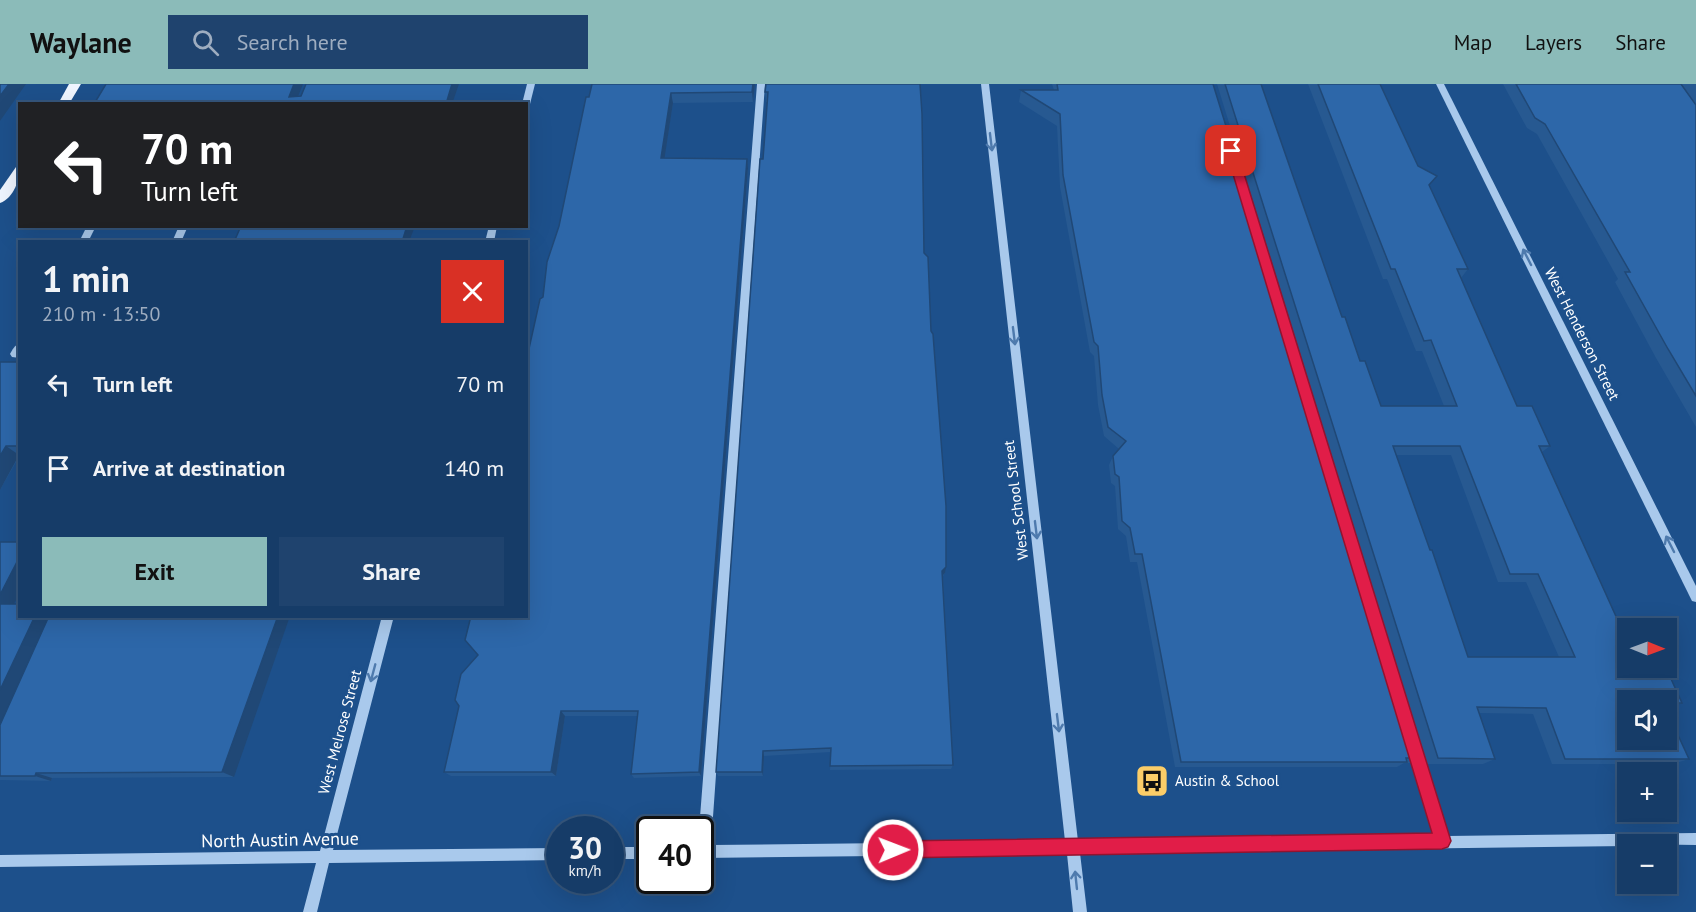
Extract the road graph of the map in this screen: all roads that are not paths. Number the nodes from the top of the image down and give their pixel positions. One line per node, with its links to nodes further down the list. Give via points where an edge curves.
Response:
1 (75, 84): 6 (main road)
2 (531, 84): 7 (street)
3 (761, 84): 13 (street)
4 (985, 84): 16 (street, West School Street, one-way to 16)
5 (1440, 84): 10 (street, West Henderson Street, one-way to 5)
6 (64, 102)
7 (526, 102)
8 (10, 185): 9 (main road)
9 (0, 200)
10 (1696, 597)
11 (387, 618): 19 (street, West Melrose Street, one-way to 19)
12 (1411, 740): 15 (street)
13 (705, 816)
14 (1696, 839): 15 (street)
15 (1442, 841): 16 (street)
16 (1073, 847): 17 (street); 22 (street, West School Street, one-way to 16)
17 (714, 852)
18 (546, 854): 19 (street, North Austin Avenue)
19 (324, 857): 20 (street, North Austin Avenue); 21 (street, West Melrose Street)
20 (0, 861)
21 (309, 912)
22 (1080, 912)

